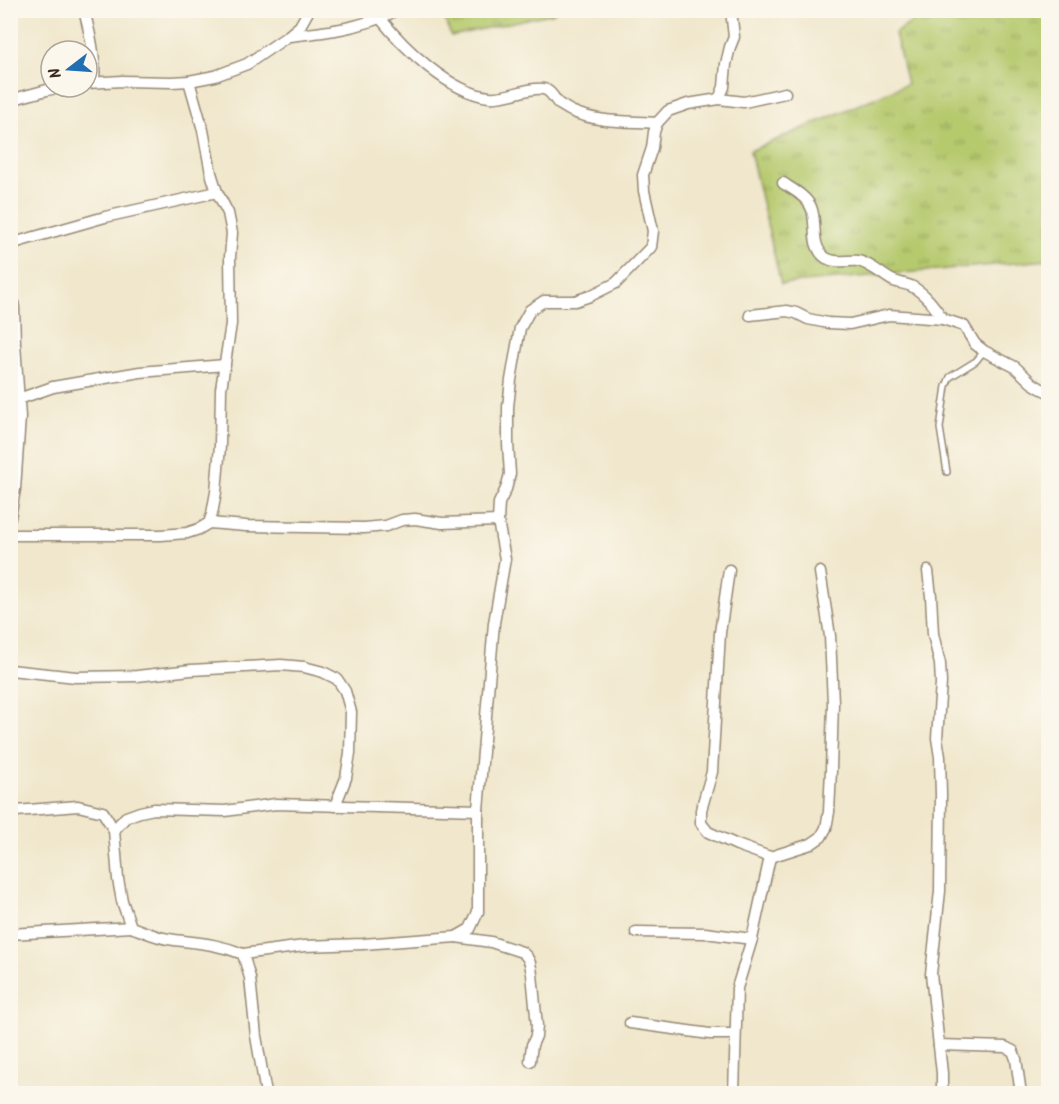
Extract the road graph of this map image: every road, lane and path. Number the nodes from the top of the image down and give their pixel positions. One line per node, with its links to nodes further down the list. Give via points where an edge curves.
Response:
1 (84, 10): 7 (street)
2 (309, 10): 6 (street, via 300,26)
3 (731, 10): 12 (street, via 734,38)
4 (391, 13): 5 (street)
5 (380, 18): 6 (street, via 344,29); 14 (street, via 422,62 470,92 489,97 544,89 558,103 591,118)
6 (288, 36): 8 (street, via 247,64)
7 (91, 39)
8 (189, 81): 9 (street); 16 (street)
9 (99, 82)
10 (39, 92): 13 (street)
11 (785, 93): 12 (street, via 744,102)
12 (718, 99): 14 (street, via 668,111)
13 (10, 100)
14 (657, 123): 27 (street, via 643,175 653,231 651,247 616,283 575,301 544,301 530,310 520,328 508,407 510,474 499,503)
15 (783, 183): 20 (street, via 811,206 815,240 824,256 866,263 894,282 909,285 922,293)
16 (217, 192): 17 (street, via 105,217); 22 (street, via 232,232 231,324)
17 (10, 244)
18 (10, 284): 24 (street)
19 (750, 315): 20 (street, via 787,312 849,324 889,315)
20 (943, 319): 21 (street, via 964,326)
21 (984, 351): 23 (street, via 1015,367); 25 (lane, via 976,361 950,377 946,386 940,428)
22 (225, 365): 24 (street, via 140,372 53,387); 28 (street, via 216,492)
23 (1048, 392)
24 (15, 400): 26 (street, via 20,417)
25 (947, 472)
26 (10, 518)
27 (498, 521): 28 (street, via 442,523 415,519 364,528); 36 (street, via 505,559 494,623)
28 (209, 523): 29 (street, via 187,533 161,535)
29 (10, 535)
30 (729, 570): 38 (street, via 720,633 712,772 701,823 708,832)
31 (928, 571): 47 (street, via 941,683 937,738 940,891 931,974)
32 (820, 572): 38 (street, via 830,636 833,703 826,828 811,844)
33 (10, 670): 34 (street, via 76,677 137,676 280,665 323,672 337,679 351,712 346,778)
34 (335, 806): 36 (street); 37 (street, via 276,804 225,811 154,809 126,817)
35 (10, 809): 37 (street, via 93,809 104,812)
36 (478, 810): 42 (street, via 478,912 471,929)
37 (114, 830): 39 (street, via 118,879)
38 (770, 857): 43 (street)
39 (131, 927): 41 (street); 44 (street, via 165,939 227,947)
40 (636, 932): 43 (street, via 705,933)
41 (10, 934)
42 (456, 937): 44 (street, via 304,946); 48 (street, via 491,942 527,957 537,1026)
43 (752, 939): 46 (street, via 737,988)
44 (243, 954): 49 (street, via 250,978)
45 (630, 1023): 46 (street)
46 (735, 1034): 50 (street)
47 (939, 1045): 51 (street); 52 (street, via 1005,1047 1013,1051)
48 (530, 1061)
49 (266, 1094)
50 (734, 1094)
51 (942, 1094)
52 (1021, 1094)

